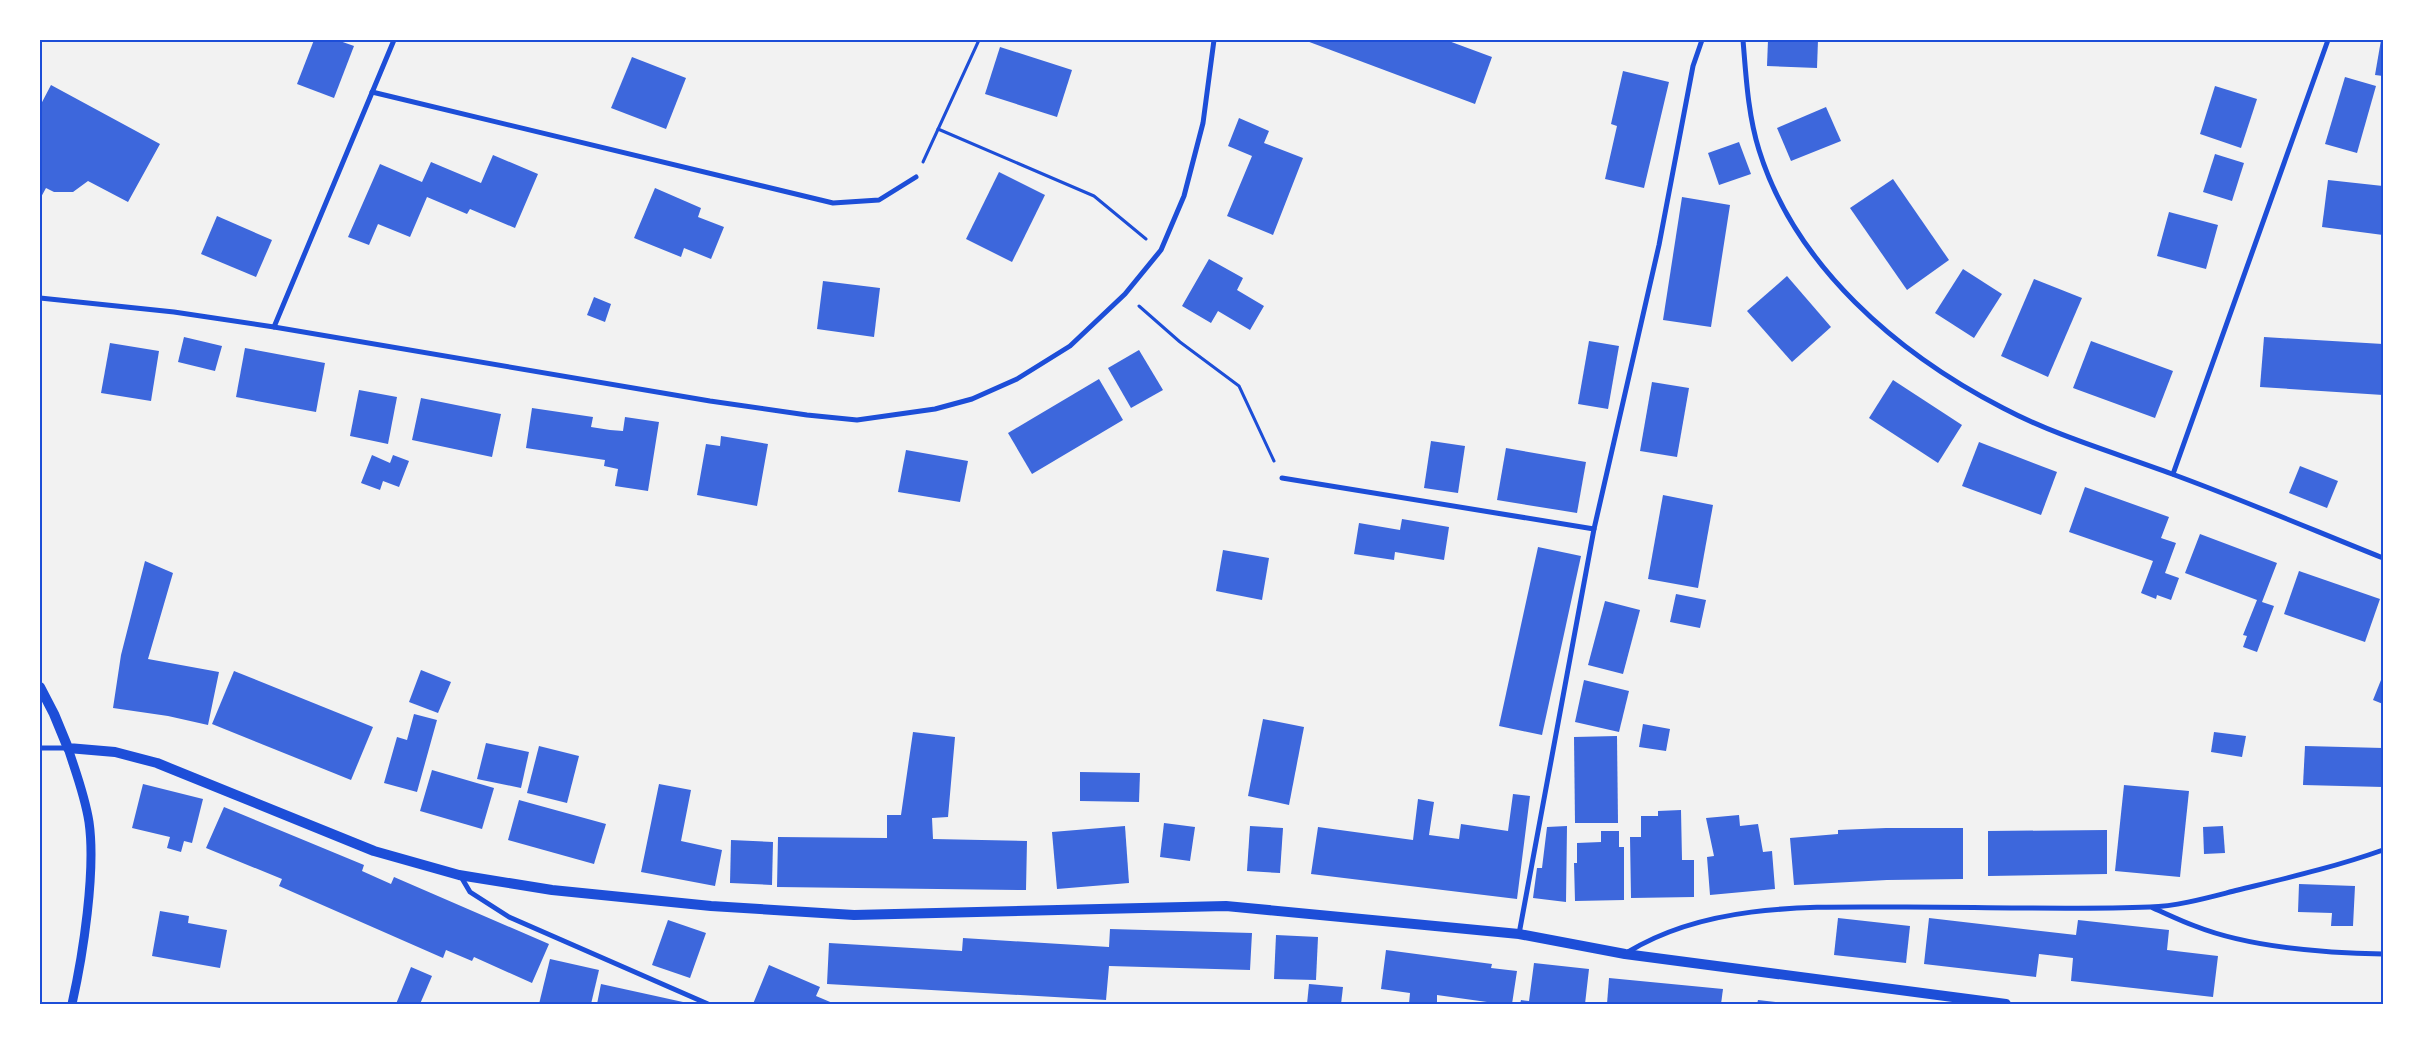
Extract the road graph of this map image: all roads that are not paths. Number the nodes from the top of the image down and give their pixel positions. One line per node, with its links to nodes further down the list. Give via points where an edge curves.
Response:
1 (394, 40): 6 (street)
2 (1214, 40): 9 (street, via 1203,124 1184,196 1161,250 1125,294 1070,346 1017,380 972,399 935,409 857,420 807,415)
3 (1702, 40): 12 (street, via 1693,66 1659,245)
4 (1743, 40): 10 (street, via 1749,102 1759,150 1783,205 1812,254 1854,302 1903,345 2003,408 2104,450)
5 (2328, 40): 10 (street)
6 (372, 92): 7 (street, via 833,203 879,200); 9 (street)
7 (916, 178)
8 (40, 298): 9 (street, via 174,312)
9 (274, 327)
10 (2173, 474): 13 (street)
11 (1282, 478): 12 (street)
12 (1594, 529): 20 (street)
13 (2383, 558)
14 (40, 687): 16 (main road)
15 (40, 748): 16 (street)
16 (68, 748): 18 (main road, via 115,752 157,763 374,851); 23 (street, via 83,792 89,824 89,884)
17 (2383, 850): 19 (street, via 2335,867)
18 (459, 875): 20 (main road, via 552,890 854,915 1226,906); 24 (street, via 470,892 509,917)
19 (2153, 908): 21 (street, via 1821,907 1739,914 1683,926 1653,937); 22 (street, via 2196,927 2233,938 2296,948)
20 (1519, 934): 21 (main road)
21 (1625, 954): 25 (main road)
22 (2383, 954)
23 (72, 1004)
24 (708, 1004)
25 (2006, 1004)

